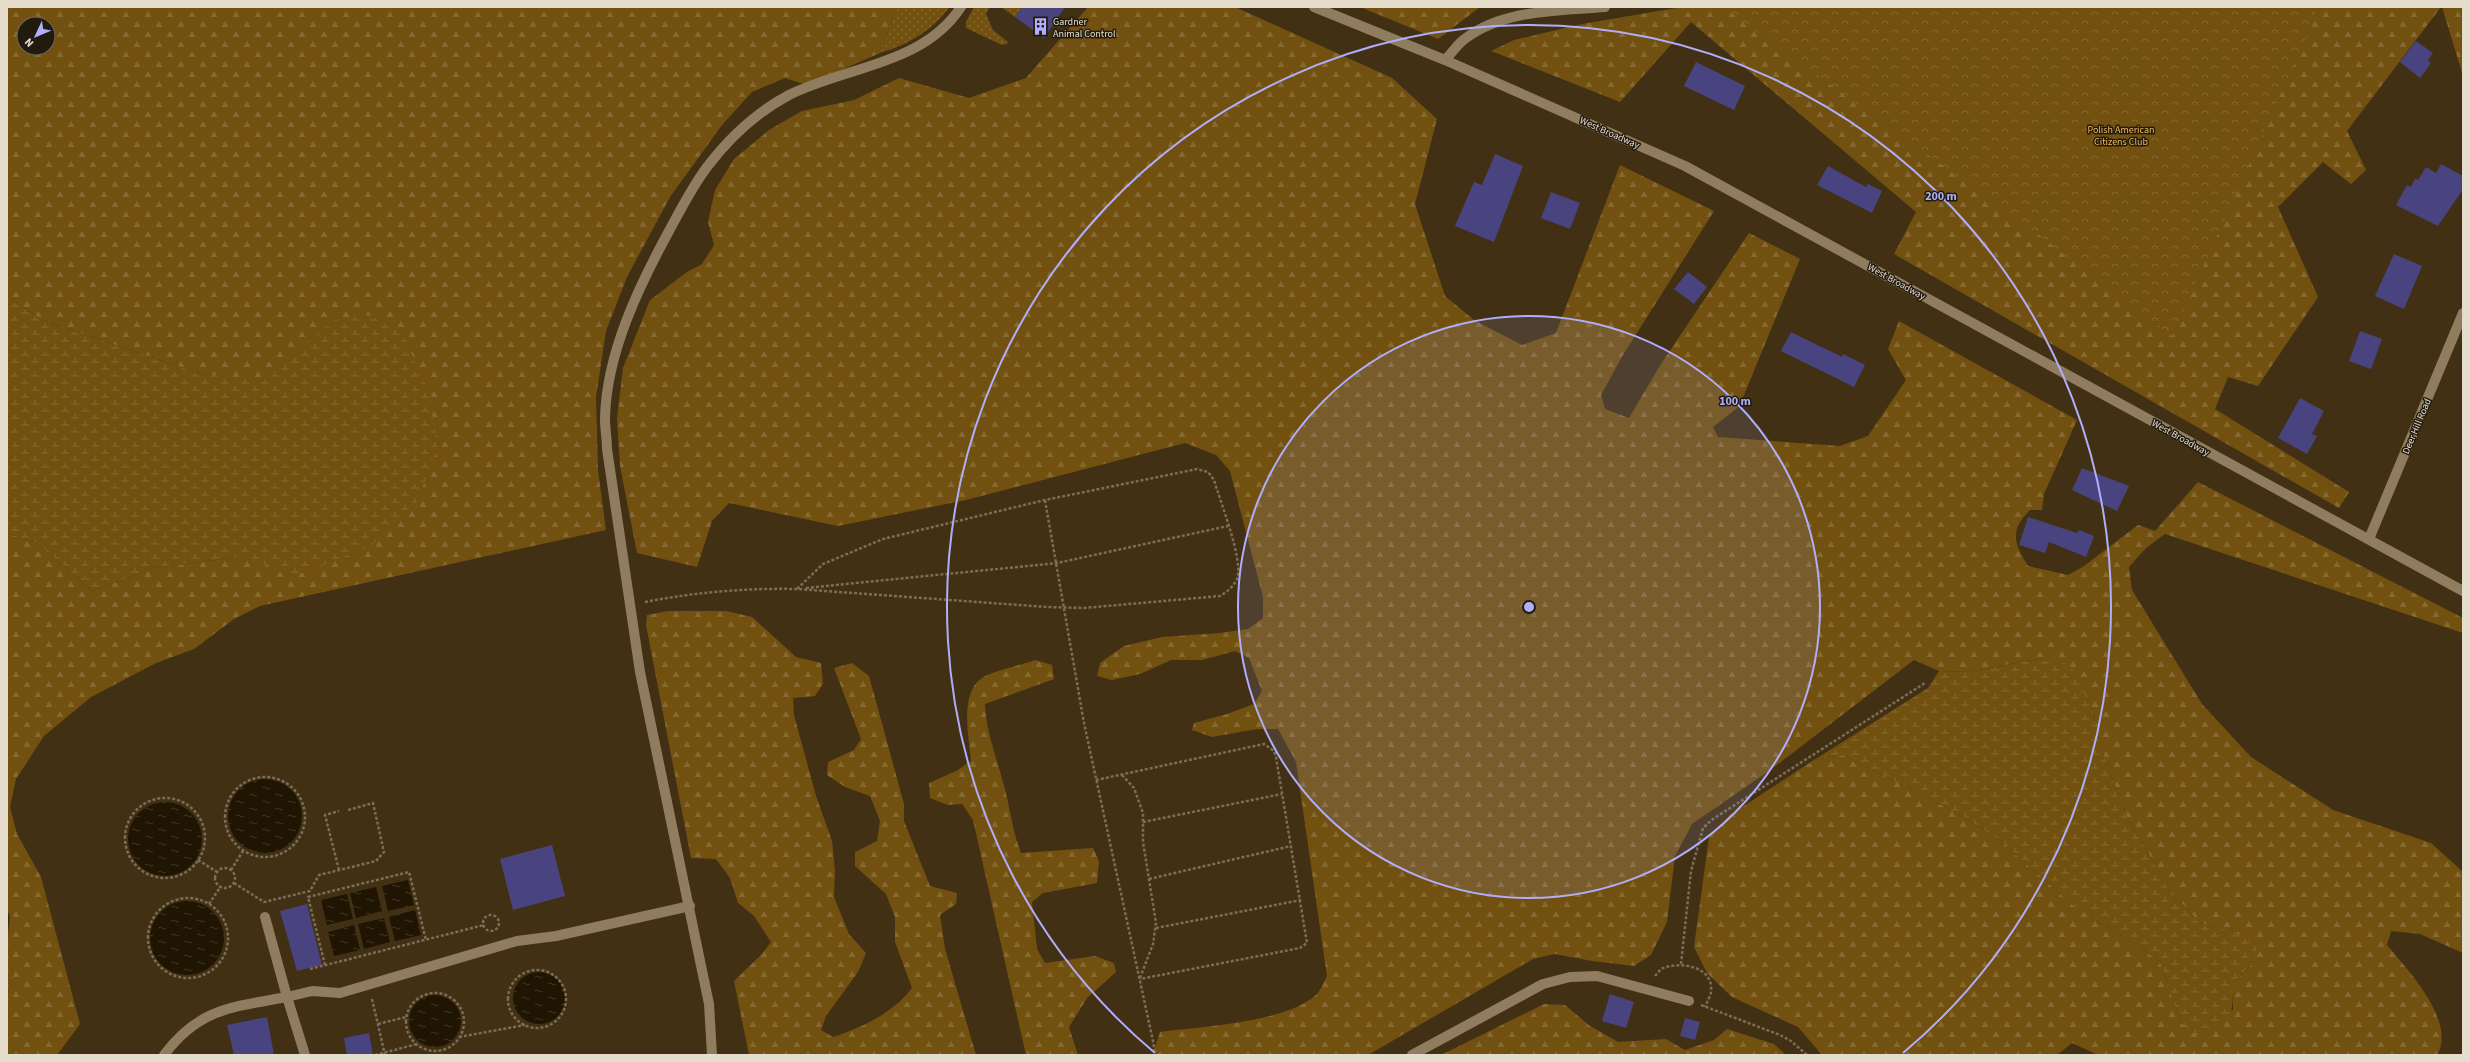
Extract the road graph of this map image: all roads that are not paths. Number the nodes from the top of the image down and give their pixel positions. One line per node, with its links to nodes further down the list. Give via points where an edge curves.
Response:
1 (961, 7): 8 (main road, via 941,32 922,46 790,95 763,110 745,125 707,167 682,206 642,280 616,353 605,418 608,449 640,672)
2 (1314, 7): 4 (main road, West Broadway)
3 (1605, 7): 4 (main road, via 1549,11 1505,19 1465,38)
4 (1445, 60): 6 (main road, West Broadway, via 1685,166)
5 (2463, 313): 6 (main road, Deer Hill Road)
6 (2369, 539): 7 (main road, West Broadway)
7 (2463, 591)
8 (690, 906): 10 (main road, via 556,936 517,942 340,993 312,991); 14 (main road, via 709,1004)
9 (265, 917): 10 (main road)
10 (287, 996): 12 (main road, via 208,1014 193,1024); 13 (main road)
11 (1689, 1001): 15 (main road, via 1597,976 1556,980 1543,984)
12 (164, 1055)
13 (305, 1055)
14 (712, 1055)
15 (1412, 1055)

